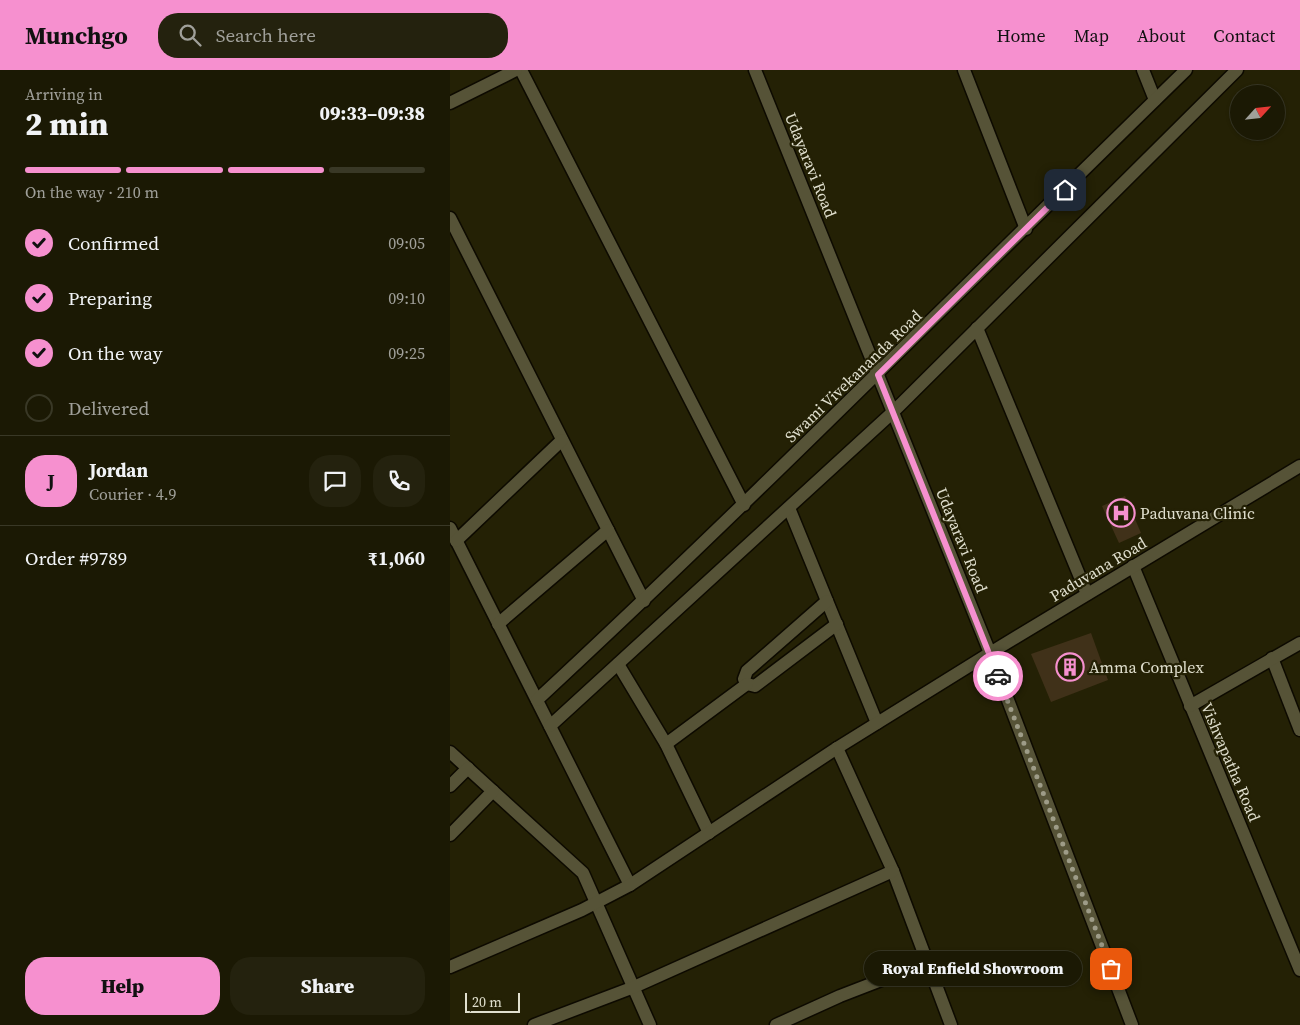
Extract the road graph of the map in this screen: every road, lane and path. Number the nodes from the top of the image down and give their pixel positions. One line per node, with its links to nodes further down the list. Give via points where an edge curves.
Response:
1 (516, 70): 9 (street)
2 (521, 70): 17 (street)
3 (755, 70): 13 (street, Udayaravi Road)
4 (964, 70): 11 (street)
5 (1144, 70): 8 (street)
6 (1186, 70): 8 (street, Swami Vivekananda Road)
7 (1237, 70): 12 (street)
8 (1155, 100): 11 (street, Swami Vivekananda Road)
9 (450, 102)
10 (450, 218): 15 (street)
11 (1026, 229): 13 (street, Swami Vivekananda Road)
12 (977, 328): 14 (street); 23 (street)
13 (878, 375): 14 (street, Udayaravi Road); 17 (street, Swami Vivekananda Road)
14 (893, 412): 18 (street); 29 (street, Udayaravi Road)
15 (562, 440): 20 (street); 21 (street)
16 (1300, 466): 22 (street, Paduvana Road)
17 (744, 504): 24 (street, Swami Vivekananda Road)
18 (789, 508): 25 (street); 31 (street)
19 (450, 528): 21 (street)
20 (608, 530): 24 (street); 26 (street)
21 (456, 541): 26 (street)
22 (1133, 566): 23 (street, Paduvana Road); 34 (street, Vishvapatha Road)
23 (1087, 594): 29 (street, Paduvana Road)
24 (644, 601): 33 (street, Swami Vivekananda Road)
25 (828, 601): 27 (street); 32 (street, via 746,672)
26 (498, 624): 33 (street)
27 (837, 624): 32 (street, via 755,686); 35 (street)
28 (1300, 643): 30 (street)
29 (990, 653): 35 (street, Paduvana Road); 57 (street, Udayaravi Road)
30 (1272, 658): 34 (street); 37 (street)
31 (618, 664): 36 (street); 38 (street)
32 (746, 684): 38 (street)
33 (537, 700): 36 (street)
34 (1190, 706): 51 (street, Vishvapatha Road)
35 (877, 723): 39 (street, Paduvana Road)
36 (550, 726): 47 (street)
37 (1300, 730)
38 (666, 744): 44 (street)
39 (837, 748): 44 (street, Paduvana Road); 46 (street)
40 (450, 752): 41 (street)
41 (468, 768): 42 (street); 43 (street)
42 (450, 786)
43 (493, 791): 45 (street); 48 (street, via 583,874)
44 (709, 833): 47 (street, Paduvana Road)
45 (450, 835)
46 (893, 871): 49 (street); 52 (street)
47 (630, 885): 48 (street, Paduvana Road)
48 (596, 903): 50 (street, Paduvana Road); 52 (street)
49 (928, 962): 55 (street); 56 (street)
50 (450, 967)
51 (1300, 970)
52 (634, 987): 53 (street); 54 (street)
53 (534, 1025)
54 (650, 1025)
55 (776, 1025)
56 (951, 1025)
57 (1132, 1025)

